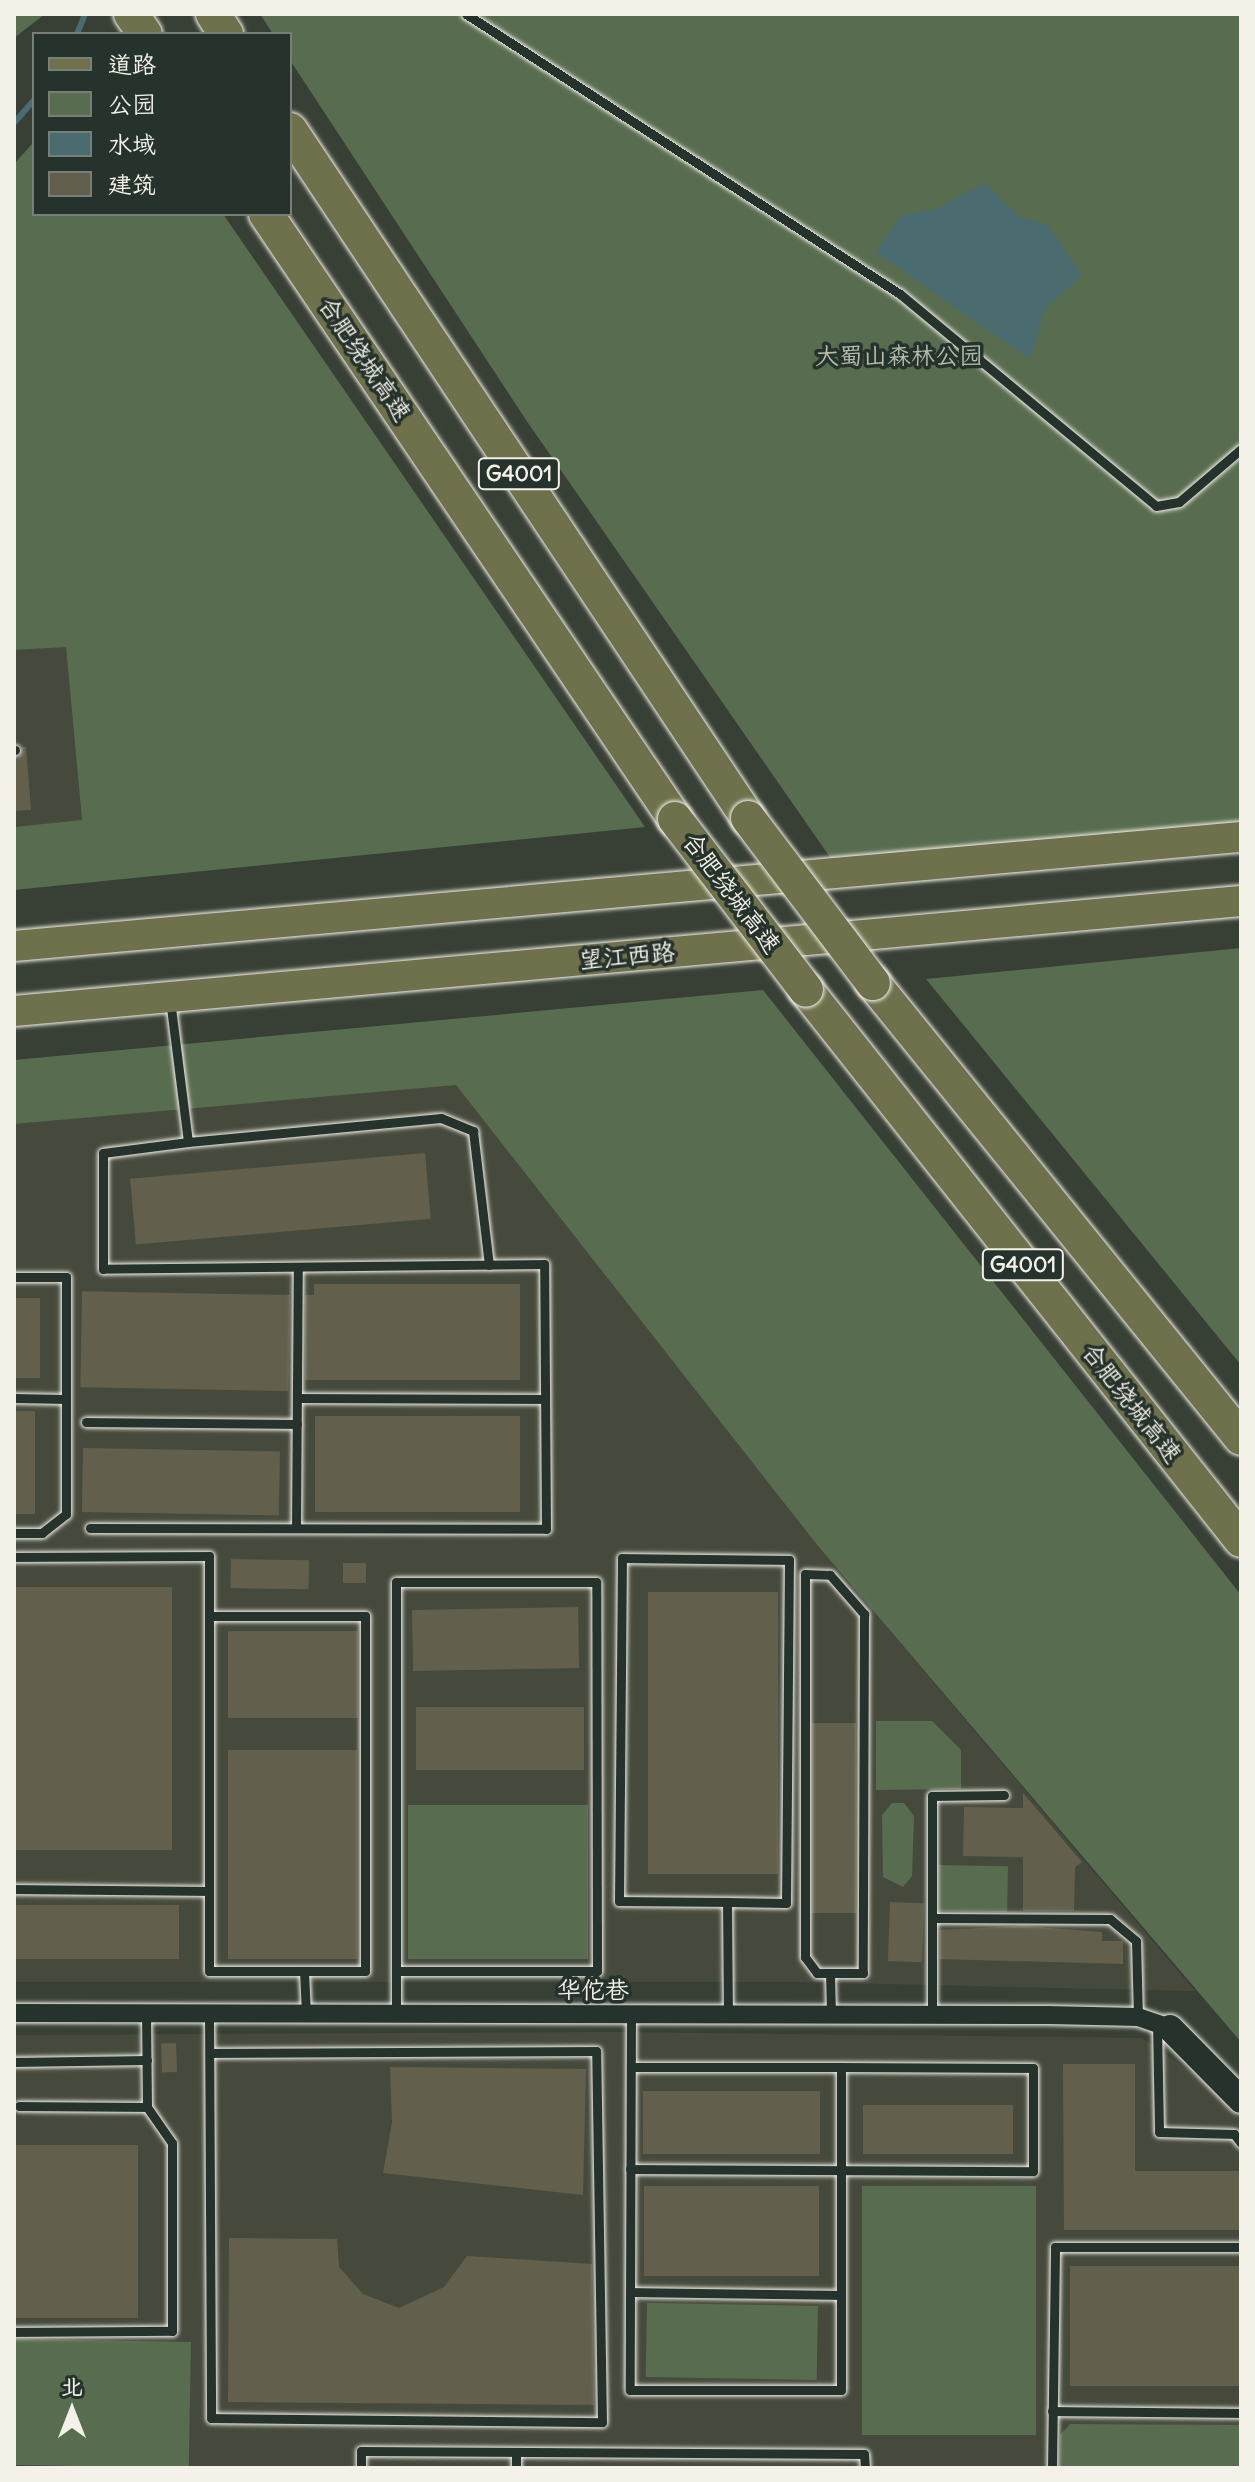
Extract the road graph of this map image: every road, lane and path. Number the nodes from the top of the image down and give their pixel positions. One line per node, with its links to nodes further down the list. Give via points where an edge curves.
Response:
1 (131, 14): 4 (highway)
2 (213, 14): 5 (highway)
3 (466, 14): 8 (lane, via 900,294 1156,506 1179,502)
4 (144, 32)
5 (225, 32)
6 (292, 133): 24 (highway, G4001, bridge, via 748,818 873,983)
7 (267, 216): 28 (highway, 合肥绕城高速 / G4001, bridge, via 675,819)
8 (1241, 449)
9 (1241, 837): 11 (main road)
10 (1241, 901): 12 (main road, 望江西路)
11 (14, 946)
12 (170, 997): 13 (main road, 望江西路); 14 (lane)
13 (14, 1011)
14 (188, 1142): 15 (lane, via 441,1118 473,1131); 16 (lane, via 103,1153 103,1269)
15 (489, 1265): 16 (lane); 21 (lane, via 544,1264)
16 (298, 1267): 19 (lane)
17 (14, 1277): 20 (lane, via 66,1277)
18 (14, 1398): 20 (lane)
19 (297, 1398): 21 (lane); 23 (lane)
20 (66, 1399): 27 (lane, via 66,1514 42,1533)
21 (545, 1399): 26 (lane, via 546,1529)
22 (86, 1422): 23 (lane)
23 (297, 1424): 26 (lane)
24 (1241, 1438)
25 (90, 1528): 26 (lane)
26 (296, 1528)
27 (14, 1533)
28 (1241, 1540)
29 (14, 1557): 30 (lane, via 209,1556)
30 (209, 1616): 33 (lane); 36 (lane, via 365,1616 365,1971)
31 (1004, 1795): 35 (lane, via 932,1796)
32 (14, 1889): 33 (lane)
33 (209, 1891): 36 (lane, via 209,1971)
34 (727, 1902): 34 (lane, via 786,1903 789,1560 622,1558 619,1901); 45 (lane)
35 (932, 1918): 47 (lane); 48 (lane, via 1110,1919 1136,1941)
36 (304, 1971): 42 (lane)
37 (396, 1971): 37 (lane, via 396,1582 596,1582 597,1971); 43 (lane)
38 (830, 1973): 38 (lane, via 863,1973 864,1614 830,1575 805,1574 805,1957 817,1973); 46 (lane)
39 (14, 2013): 40 (street, 华佗巷)
40 (146, 2013): 41 (street, 华佗巷); 51 (lane)
41 (209, 2013): 42 (street, 华佗巷); 50 (lane)
42 (306, 2014): 43 (street, 华佗巷)
43 (396, 2014): 44 (street, 华佗巷)
44 (631, 2014): 45 (street, 华佗巷); 53 (lane)
45 (728, 2014): 46 (street, 华佗巷)
46 (831, 2014): 47 (street, 华佗巷)
47 (932, 2015): 48 (street, 华佗巷)
48 (1138, 2017): 49 (street, 华佗巷)
49 (1163, 2026): 55 (street); 58 (lane, via 1159,2132 1234,2134)
50 (210, 2053): 50 (lane, via 211,2418 602,2422 596,2051)
51 (147, 2060): 52 (lane); 57 (lane)
52 (14, 2062)
53 (631, 2067): 54 (lane); 59 (lane)
54 (841, 2067): 60 (lane); 60 (lane, via 1033,2068 1033,2171)
55 (1241, 2100)
56 (19, 2106): 57 (lane)
57 (147, 2107): 64 (lane, via 172,2143 172,2331)
58 (1241, 2143)
59 (630, 2169): 60 (lane); 62 (lane)
60 (841, 2170): 63 (lane)
61 (1241, 2247): 65 (lane, via 1055,2247)
62 (630, 2292): 63 (lane); 63 (lane, via 630,2390 841,2390)
63 (841, 2295)
64 (14, 2332)
65 (1052, 2411): 66 (lane); 71 (lane)
66 (1241, 2413)
67 (516, 2452): 68 (lane, via 361,2451); 69 (lane); 70 (lane, via 864,2454)
68 (361, 2468)
69 (516, 2468)
70 (865, 2468)
71 (1052, 2468)

